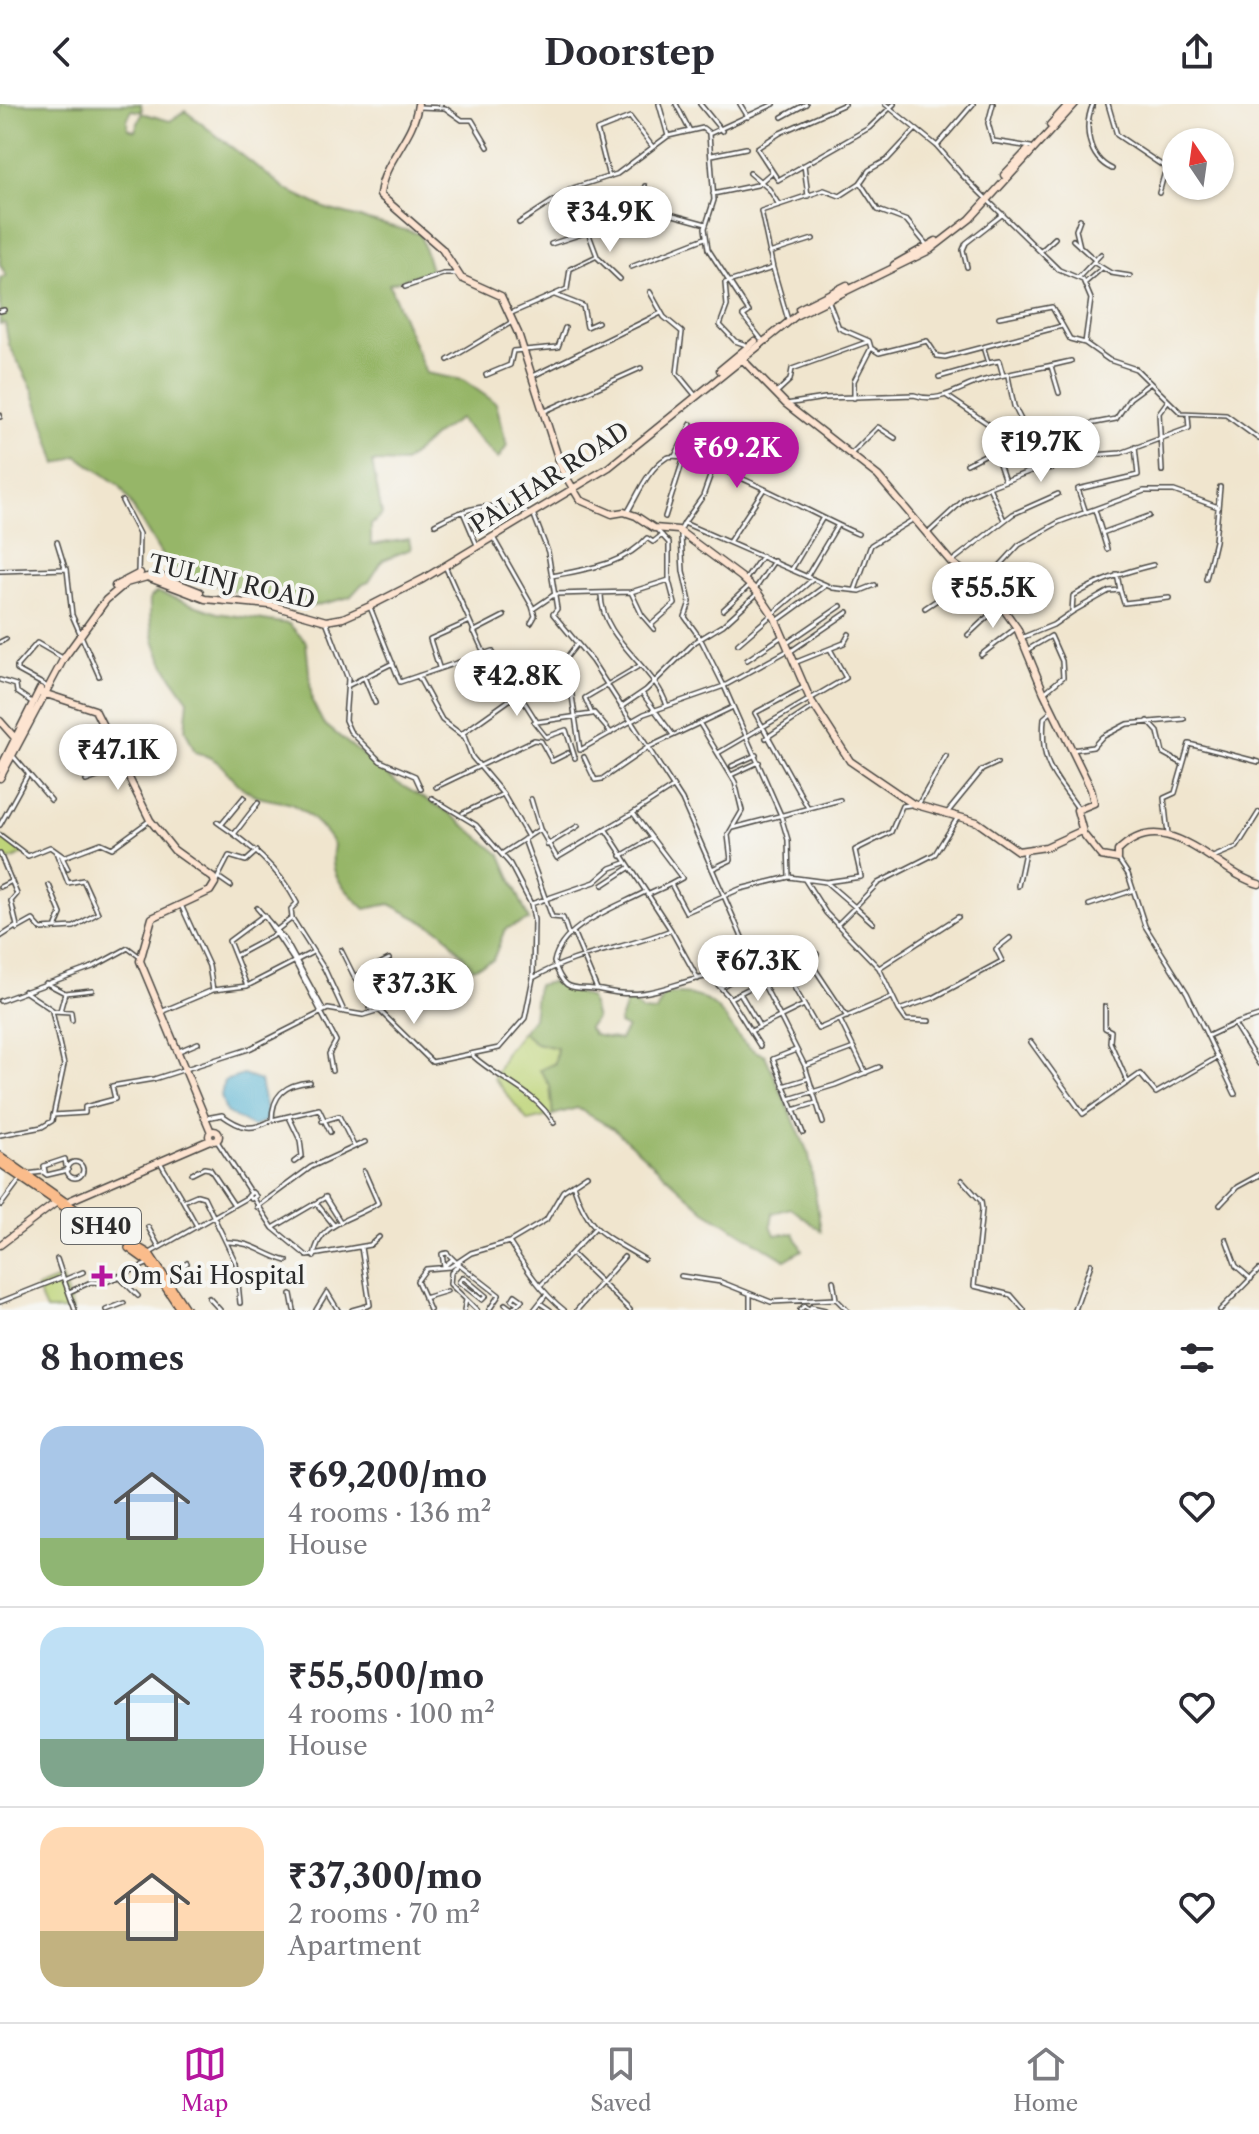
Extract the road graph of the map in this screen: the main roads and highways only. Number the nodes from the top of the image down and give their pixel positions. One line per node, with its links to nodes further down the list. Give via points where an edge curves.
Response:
1 (0, 1156): 3 (main road, SH40)
2 (0, 1163): 3 (main road, SH40)
3 (22, 1176): 4 (main road, SH40)
4 (61, 1202): 5 (main road, SH40); 5 (main road, SH40)
5 (148, 1258): 6 (main road, SH40)
6 (184, 1310)

